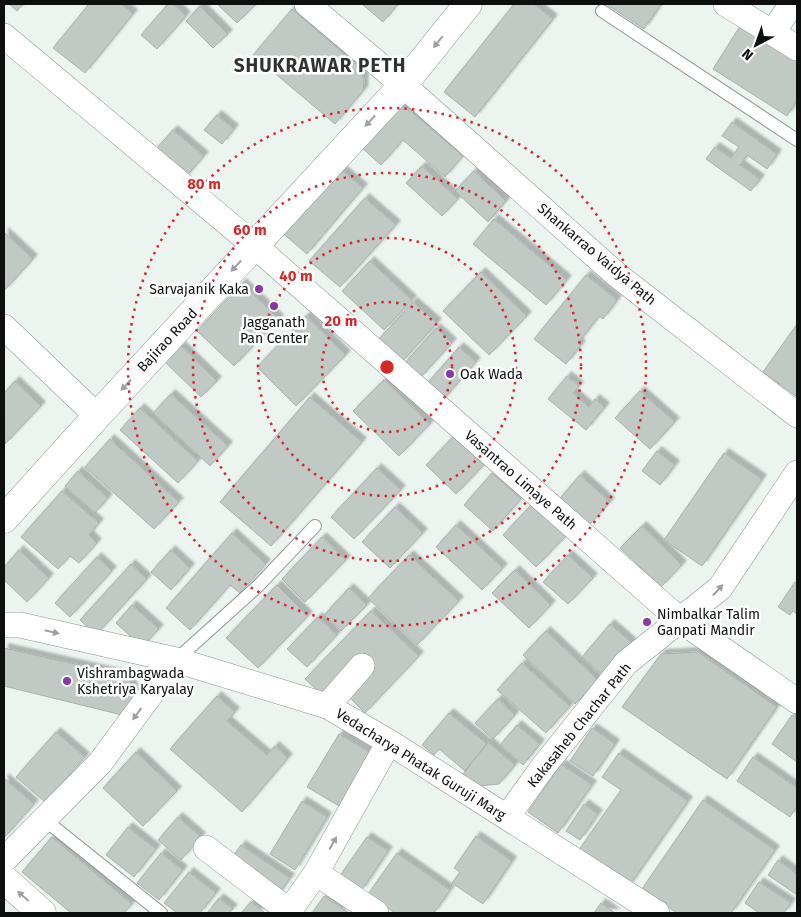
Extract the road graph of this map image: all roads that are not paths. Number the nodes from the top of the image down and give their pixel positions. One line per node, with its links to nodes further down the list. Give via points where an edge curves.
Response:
1 (307, 4): 9 (street, Shankarrao Vaidya Path)
2 (468, 4): 9 (main road, Bajirao Road, one-way to 9)
3 (726, 4): 6 (street)
4 (792, 4): 6 (street)
5 (602, 11): 10 (lane)
6 (772, 33): 8 (street)
7 (4, 36): 11 (street, Vasantrao Limaye Path)
8 (797, 48)
9 (403, 85): 11 (main road, Bajirao Road, one-way to 11); 13 (street, Shankarrao Vaidya Path, via 617,275)
10 (797, 140)
11 (255, 246): 14 (main road, Bajirao Road, one-way to 14); 19 (street, Vasantrao Limaye Path)
12 (4, 327): 14 (street)
13 (797, 415)
14 (97, 416): 16 (main road, Bajirao Road)
15 (797, 473): 19 (street, Kakasaheb Chachar Path, one-way to 15, via 720,588)
16 (4, 519)
17 (315, 526): 21 (lane, via 258,586)
18 (4, 605): 20 (street, Vedacharya Phatak Guruji Marg)
19 (680, 620): 23 (street, Vasantrao Limaye Path); 26 (street, Kakasaheb Chachar Path, via 626,663)
20 (12, 625): 21 (street, Vedacharya Phatak Guruji Marg, one-way to 21)
21 (176, 660): 24 (street, Vedacharya Phatak Guruji Marg); 27 (street, one-way to 27, via 100,763)
22 (362, 666): 24 (street)
23 (797, 701)
24 (327, 706): 25 (street, Vedacharya Phatak Guruji Marg)
25 (389, 742): 26 (street, Vedacharya Phatak Guruji Marg); 30 (street, one-way to 25)
26 (507, 817): 36 (street, Vedacharya Phatak Guruji Marg)
27 (45, 820): 29 (street); 34 (lane)
28 (206, 848): 32 (street)
29 (4, 860)
30 (316, 873): 32 (street); 35 (street)
31 (4, 880): 33 (main road, one-way to 31)
32 (289, 912)
33 (42, 913)
34 (161, 913)
35 (376, 913)
36 (657, 913)

